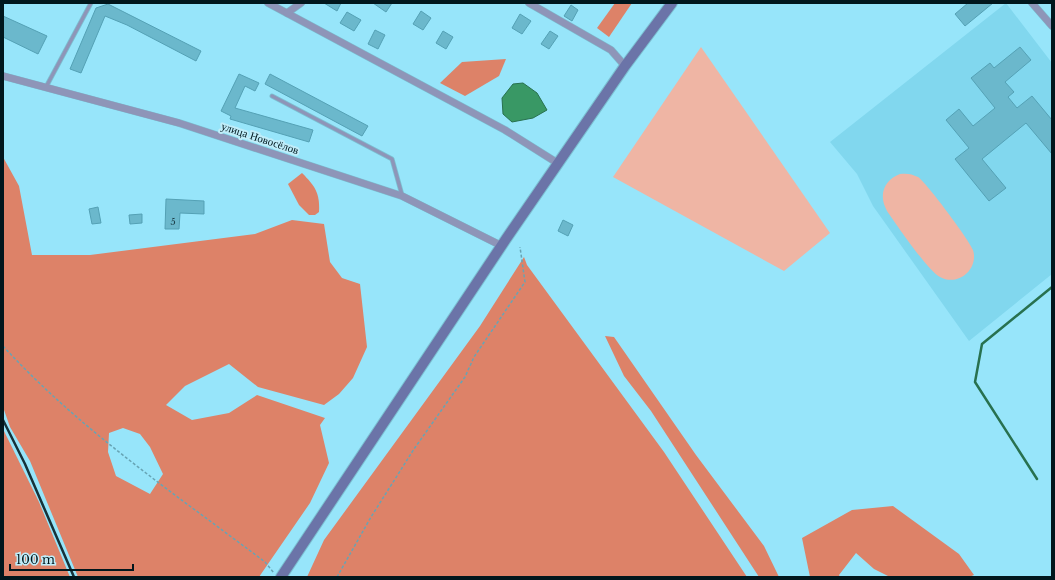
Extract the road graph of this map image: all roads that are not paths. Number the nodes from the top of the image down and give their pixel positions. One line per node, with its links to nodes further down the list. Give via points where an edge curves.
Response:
1 (91, 3): 11 (lane)
2 (268, 3): 7 (street)
3 (301, 3): 7 (street)
4 (529, 3): 9 (street, via 611,50)
5 (672, 3): 9 (street)
6 (1032, 3): 8 (street)
7 (287, 13): 13 (street, via 505,130)
8 (1052, 26)
9 (625, 66): 13 (street)
10 (3, 76): 11 (street, улица Новосёлов)
11 (45, 88): 14 (street, улица Новосёлов, via 179,123)
12 (272, 96): 14 (lane, via 392,159)
13 (559, 164): 15 (street)
14 (402, 196): 15 (street, улица Новосёлов)
15 (502, 246): 16 (street)
16 (281, 577)

